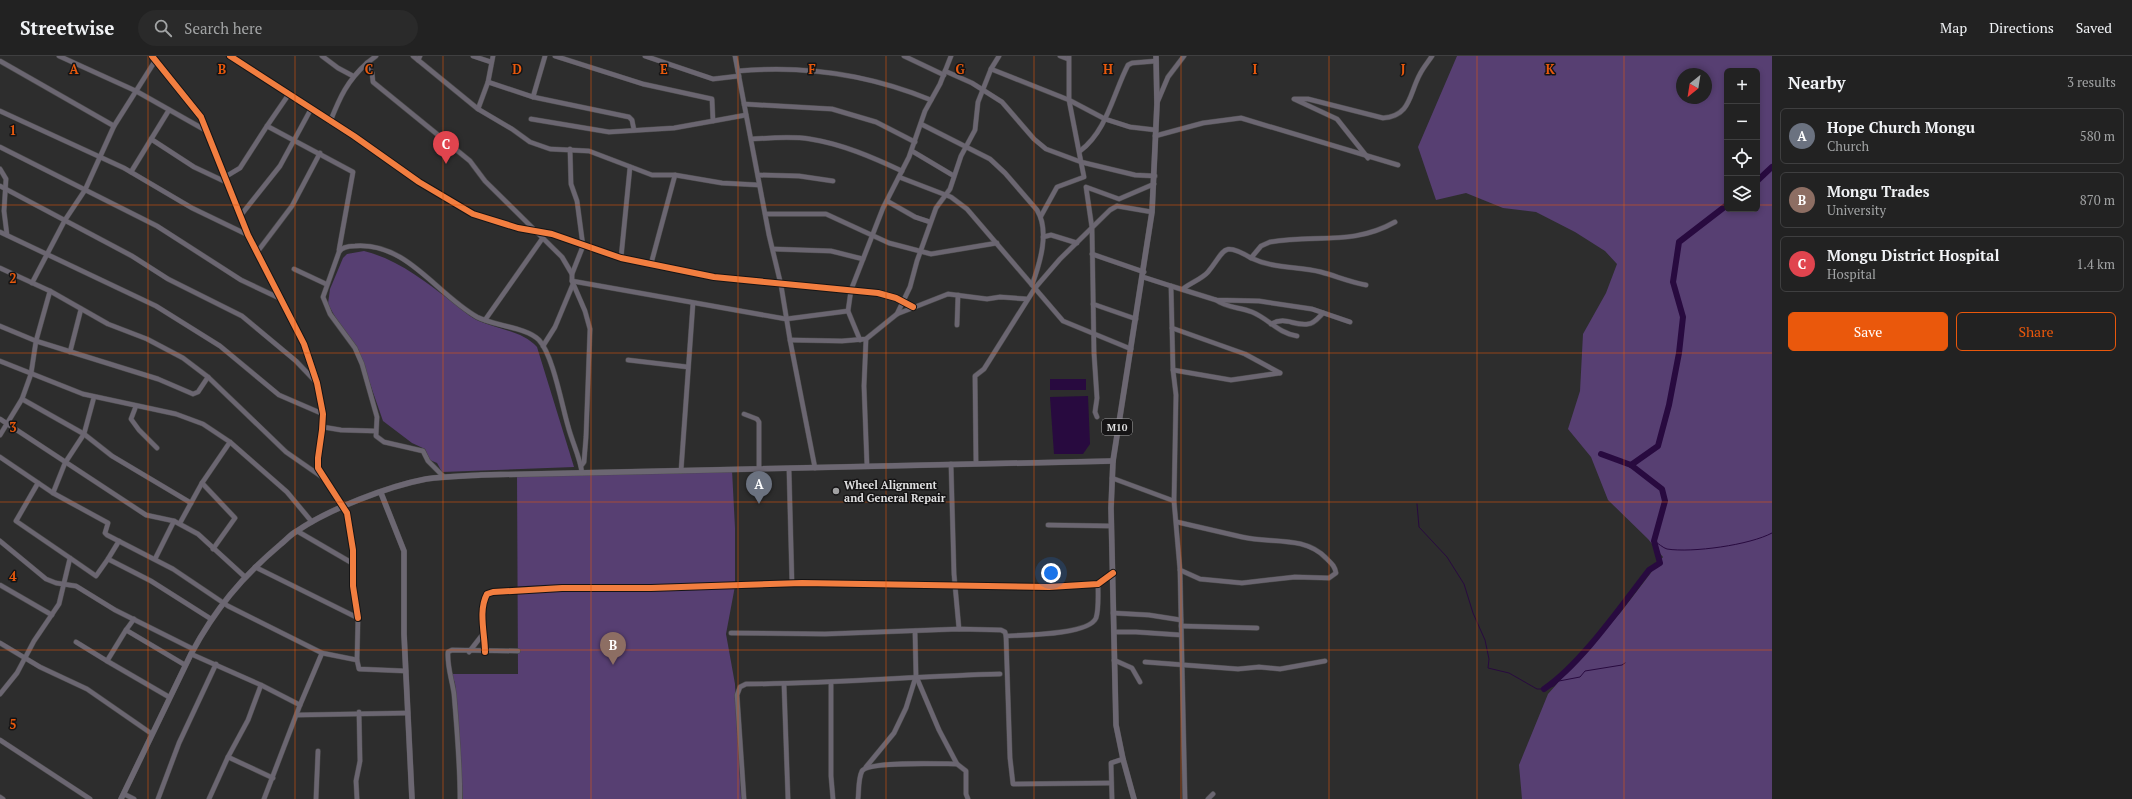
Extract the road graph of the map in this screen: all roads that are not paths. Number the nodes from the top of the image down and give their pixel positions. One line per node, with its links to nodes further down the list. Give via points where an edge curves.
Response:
1 (59, 56): 32 (street)
2 (152, 56): 23 (street)
3 (230, 56): 33 (street)
4 (322, 56): 29 (street)
5 (376, 56): 25 (street)
6 (413, 56): 20 (street)
7 (473, 56): 24 (street)
8 (493, 56): 24 (street)
9 (545, 56): 34 (street)
10 (555, 56): 46 (street, via 643,84 712,98)
11 (645, 56): 28 (street, via 713,79)
12 (735, 56): 28 (street)
13 (904, 56): 27 (street)
14 (951, 56): 27 (street)
15 (999, 56): 26 (street)
16 (1060, 56): 19 (street)
17 (1184, 56): 38 (street, via 1168,77)
18 (1432, 56): 65 (street, via 1420,74 1406,107 1393,117 1383,118 1308,99 1294,99 1337,118)
19 (1068, 57): 36 (street)
20 (419, 58): 40 (street)
21 (1155, 58): 38 (main road, M10); 45 (street, via 1130,63)
22 (0, 61): 49 (street)
23 (155, 61): 32 (street); 51 (street, via 195,108)
24 (491, 62): 30 (street)
25 (367, 63): 29 (street); 100 (street, via 372,73 372,82 470,161 480,175)
26 (991, 69): 31 (street); 36 (street)
27 (945, 73): 31 (street); 35 (street)
28 (739, 74): 35 (street, via 762,69 809,70 880,83); 37 (street)
29 (353, 76): 47 (street, via 340,96)
30 (488, 82): 34 (street); 40 (street)
31 (983, 90): 59 (street, via 978,102 975,130); 66 (street, via 1002,102 1034,139 1046,148)
32 (136, 91): 41 (street); 49 (street)
33 (289, 94): 39 (street); 50 (street)
34 (533, 97): 52 (street, via 629,117)
35 (931, 100): 48 (street)
36 (1070, 100): 45 (street); 61 (street)
37 (744, 104): 43 (street); 57 (street, via 832,109 876,122)
38 (1157, 104): 53 (main road, M10)
39 (311, 109): 47 (street); 56 (street)
40 (478, 109): 60 (street, via 530,142 550,149)
41 (169, 110): 51 (street); 54 (street)
42 (0, 111): 64 (street)
43 (746, 115): 46 (street); 55 (street)
44 (532, 119): 52 (street, via 610,132)
45 (1105, 119): 53 (street); 61 (street)
46 (713, 121): 52 (street, via 674,128)
47 (330, 122): 100 (street, via 464,210)
48 (921, 124): 57 (street); 59 (street)
49 (114, 126): 64 (street)
50 (267, 126): 56 (street); 76 (street, via 240,168)
51 (206, 130): 76 (street)
52 (634, 130)
53 (1155, 133): 65 (street, via 1241,118); 75 (main road, M10)
54 (150, 139): 71 (street); 80 (street, via 194,167)
55 (752, 139): 70 (street, via 808,139 861,153); 73 (street)
56 (294, 140): 63 (street); 93 (street, via 280,166)
57 (915, 142): 62 (street)
58 (0, 147): 86 (street)
59 (965, 147): 74 (street); 94 (street, via 990,159 1000,168)
60 (570, 149): 68 (street, via 601,154); 108 (street, via 571,184 577,201)
61 (1080, 151): 66 (street)
62 (912, 152): 70 (street); 74 (street)
63 (320, 153): 110 (street, via 353,172); 111 (street, via 292,206)
64 (99, 158): 71 (street); 86 (street)
65 (1368, 158): 67 (street)
66 (1081, 162): 75 (street, via 1136,175); 78 (street)
67 (1398, 166)
68 (630, 167): 72 (street, via 652,175); 115 (street)
69 (0, 169): 85 (street, via 6,179)
70 (902, 171): 77 (street)
71 (131, 172): 102 (street, via 192,208)
72 (675, 175): 82 (street, via 722,183); 118 (street)
73 (758, 175): 79 (street, via 785,175); 82 (street)
74 (954, 176): 87 (street)
75 (1155, 176): 81 (main road, M10)
76 (225, 177): 80 (street)
77 (899, 177): 87 (street); 89 (street)
78 (1084, 177): 84 (street); 94 (street, via 1057,187)
79 (833, 181)
80 (228, 183): 93 (street)
81 (1154, 184): 88 (street); 91 (main road, M10)
82 (759, 185): 92 (street)
83 (0, 186): 85 (street)
84 (1086, 187): 88 (street); 98 (street)
85 (5, 189): 95 (street); 101 (street)
86 (85, 190): 95 (street); 134 (street, via 157,226 241,280)
87 (946, 195): 96 (street); 106 (street, via 967,209)
88 (1119, 199): 90 (street)
89 (887, 201): 96 (street, via 915,217); 103 (street)
90 (1117, 206): 91 (street); 98 (street)
91 (1152, 212): 122 (main road, M10)
92 (766, 214): 103 (street, via 826,214); 109 (street)
93 (241, 215): 102 (street)
94 (1041, 216): 104 (street)
95 (65, 220): 114 (street); 168 (street, via 132,256 168,279 242,316 296,361)
96 (930, 222): 112 (street)
97 (1395, 222): 116 (street, via 1379,231 1357,237 1270,242 1261,246)
98 (1092, 228): 107 (street); 113 (street)
99 (0, 232): 101 (street)
100 (535, 232): 105 (street); 108 (street, via 552,234)
101 (7, 235): 114 (street)
102 (248, 235): 111 (street)
103 (872, 236): 112 (street); 117 (street)
104 (1043, 237): 107 (street, via 1052,235); 128 (street)
105 (542, 239): 121 (street, via 562,257); 147 (street)
106 (998, 243): 112 (street, via 937,255); 128 (street)
107 (1077, 243): 128 (street)
108 (583, 246): 115 (street); 121 (street)
109 (773, 249): 117 (street, via 824,250); 126 (street)
110 (340, 250): 125 (street); 147 (street, via 344,247 362,245 392,252 404,258 449,297)
111 (258, 252): 134 (street)
112 (920, 253): 137 (street)
113 (1092, 254): 122 (street); 139 (street)
114 (46, 255): 124 (street); 172 (street, via 156,306 220,346 279,395)
115 (621, 258): 118 (street)
116 (1251, 258): 127 (street, via 1286,268 1321,272); 130 (street, via 1235,250 1224,250 1207,273)
117 (863, 259): 131 (street)
118 (651, 264): 126 (street, via 714,277)
119 (0, 268): 124 (street)
120 (294, 268): 125 (street)
121 (572, 274): 123 (street)
122 (1144, 274): 129 (street); 146 (main road, M10)
123 (572, 282): 138 (street); 159 (street, via 555,327); 188 (street, via 590,323 586,437 584,462)
124 (32, 283): 132 (street)
125 (326, 284): 178 (street, via 324,301 330,314 355,348 369,382 377,417)
126 (781, 285): 131 (street); 145 (street)
127 (1366, 285)
128 (1033, 286): 135 (street); 153 (street, via 1063,321)
129 (1171, 286): 130 (street); 152 (street)
130 (1183, 289): 136 (street)
131 (852, 290): 137 (street, via 878,293); 142 (street)
132 (50, 291): 141 (street); 158 (street)
133 (958, 295): 135 (street, via 987,299); 140 (street, via 948,294); 150 (street)
134 (279, 298): 168 (street, via 304,344)
135 (1027, 299): 185 (street, via 984,369 975,376)
136 (1216, 300): 143 (street, via 1273,302); 149 (street, via 1224,305 1251,312)
137 (903, 302): 140 (street); 144 (street)
138 (693, 303): 145 (street); 164 (street)
139 (1093, 304): 146 (street); 153 (street)
140 (913, 307): 144 (street)
141 (82, 309): 161 (street); 167 (street, via 112,326 159,345 183,358)
142 (848, 311): 145 (street); 157 (street)
143 (1323, 313): 148 (street); 149 (street, via 1308,324 1279,320)
144 (897, 314): 155 (street)
145 (786, 319): 156 (street)
146 (1136, 319): 160 (main road, M10)
147 (485, 320): 159 (street, via 529,334)
148 (1350, 322)
149 (1271, 324): 154 (street, via 1284,333)
150 (957, 325)
151 (0, 326): 158 (street)
152 (1172, 328): 165 (street); 165 (street, via 1245,354 1280,373 1238,380)
153 (1094, 334): 160 (street); 174 (street)
154 (1297, 336)
155 (866, 339): 157 (street); 189 (street, via 864,386)
156 (790, 340): 157 (street); 190 (street)
157 (860, 340)
158 (36, 341): 161 (street); 166 (street)
159 (543, 346): 188 (street)
160 (1131, 349): 184 (main road, M10)
161 (70, 352): 167 (street, via 126,368 193,394 198,392)
162 (628, 360): 164 (street)
163 (0, 361): 166 (street)
164 (688, 367): 193 (street)
165 (1173, 370): 202 (street, via 1176,394)
166 (31, 374): 169 (street); 170 (street)
167 (208, 377): 196 (street, via 286,452)
168 (317, 383): 172 (street)
169 (94, 397): 171 (street); 179 (street)
170 (22, 399): 176 (street); 179 (street)
171 (136, 406): 181 (street, via 194,419); 182 (street, via 131,419)
172 (323, 414): 177 (street)
173 (744, 414): 191 (street, via 759,422)
174 (1097, 417)
175 (0, 419): 176 (street)
176 (6, 422): 180 (street); 186 (street)
177 (323, 428): 178 (street); 196 (street, via 318,464)
178 (375, 431): 195 (street, via 378,439 384,442 423,451 428,461)
179 (84, 434): 186 (street); 203 (street, via 112,456)
180 (0, 435)
181 (230, 442): 199 (street); 206 (street, via 287,492)
182 (157, 448)
183 (0, 457): 198 (street)
184 (1113, 461): 185 (main road); 197 (main road, M10)
185 (976, 463): 187 (main road)
186 (65, 464): 200 (street); 205 (street, via 146,515)
187 (951, 464): 189 (main road); 227 (street)
188 (581, 466): 194 (street)
189 (867, 466): 190 (main road)
190 (815, 468): 192 (main road)
191 (759, 469): 192 (main road); 193 (main road)
192 (789, 469): 224 (street)
193 (681, 470): 194 (main road)
194 (582, 473): 195 (main road)
195 (444, 477): 201 (main road, via 411,483)
196 (324, 478): 204 (street)
197 (1112, 478): 202 (street); 210 (main road, M10)
198 (38, 483): 200 (street); 215 (street, via 16,521)
199 (202, 483): 203 (street); 214 (street, via 235,518)
200 (53, 493): 213 (street, via 108,523 105,534)
201 (381, 493): 204 (main road); 261 (main road, via 404,549)
202 (1174, 501): 207 (street)
203 (191, 503): 208 (street)
204 (344, 507): 206 (main road); 218 (street, via 351,532)
205 (174, 521): 208 (street); 217 (street)
206 (312, 522): 211 (main road)
207 (1177, 522): 220 (street); 220 (street, via 1242,537 1272,539 1306,546 1324,555 1334,565 1336,573 1329,578 1295,577 1242,583 1200,579)
208 (180, 523): 214 (street, via 198,534)
209 (1048, 525): 210 (street)
210 (1111, 526): 221 (main road, M10)
211 (296, 531): 218 (street); 219 (main road)
212 (0, 541): 223 (street, via 36,573)
213 (119, 542): 216 (street); 217 (street)
214 (213, 549): 222 (street)
215 (70, 558): 216 (street, via 96,576); 223 (street)
216 (108, 559): 233 (street, via 151,581)
217 (155, 559): 228 (street)
218 (352, 563): 231 (street)
219 (255, 566): 222 (main road); 231 (street)
220 (1180, 570): 234 (street)
221 (1113, 573): 225 (street); 229 (main road, M10)
222 (245, 577): 228 (main road)
223 (63, 584): 230 (street, via 61,598); 232 (street, via 76,586)
224 (792, 584): 227 (street); 242 (street, via 554,588 493,592 485,598)
225 (1098, 584): 227 (street, via 1049,587); 244 (street, via 1096,617 1089,625 1050,633)
226 (0, 585): 230 (street)
227 (956, 585): 237 (street)
228 (222, 602): 233 (main road); 251 (street)
229 (1113, 613): 234 (street); 240 (main road, M10)
230 (52, 615): 252 (street)
231 (358, 618): 253 (street)
232 (134, 619): 238 (street); 247 (street)
233 (211, 619): 247 (main road)
234 (1181, 620): 235 (street)
235 (1181, 626): 236 (street); 243 (street)
236 (1257, 628)
237 (959, 629): 239 (street); 244 (street, via 1001,630)
238 (126, 630): 255 (street); 260 (street)
239 (915, 631): 241 (street, via 825,634); 263 (street)
240 (1114, 632): 243 (street); 254 (main road, M10)
241 (731, 633)
242 (483, 634): 249 (street); 250 (street)
243 (1181, 635): 259 (street)
244 (1006, 636): 282 (street, via 1013,784)
245 (76, 642): 255 (street)
246 (0, 643): 252 (street)
247 (192, 651): 258 (street); 260 (main road)
248 (518, 651): 250 (street)
249 (469, 652): 250 (street); 295 (street, via 448,652 448,673 455,706)
250 (485, 652)
251 (322, 653): 253 (street); 270 (street)
252 (26, 658): 268 (street); 274 (street, via 87,689)
253 (357, 660): 261 (street, via 359,669)
254 (1114, 660): 265 (street, via 1132,668); 278 (main road, M10, via 1116,725)
255 (107, 661): 269 (street)
256 (1325, 661): 259 (street, via 1280,669 1238,669)
257 (1145, 662): 259 (street)
258 (216, 664): 267 (street); 289 (street, via 179,743)
259 (1181, 664): 303 (street)
260 (185, 665): 269 (main road)
261 (406, 671): 272 (main road)
262 (1000, 674): 263 (street)
263 (916, 676): 264 (street); 279 (street); 280 (street, via 906,708 894,732)
264 (831, 682): 266 (street); 298 (street)
265 (1140, 682)
266 (784, 684): 296 (street, via 746,684 738,691); 297 (street)
267 (261, 685): 270 (street); 277 (street, via 248,720)
268 (0, 694)
269 (170, 697): 274 (main road)
270 (300, 705): 273 (street)
271 (359, 712): 272 (street); 273 (street); 293 (street, via 360,761 356,781)
272 (408, 713): 294 (main road)
273 (297, 715): 281 (street)
274 (152, 734): 285 (main road)
275 (0, 740): 287 (street)
276 (318, 751): 292 (street)
277 (228, 756): 281 (street); 290 (street)
278 (1123, 759): 282 (street, via 1111,763); 302 (main road, M10)
279 (957, 764): 280 (street); 300 (street, via 966,771)
280 (866, 767): 299 (street, via 862,772)
281 (273, 778): 291 (street)
282 (1111, 783): 301 (street)
283 (1213, 794): 304 (street)
284 (0, 797): 286 (street)
285 (122, 797): 288 (street)
286 (3, 799)
287 (90, 799)
288 (134, 799)
289 (158, 799)
290 (209, 799)
291 (264, 799)
292 (316, 799)
293 (357, 799)
294 (412, 799)
295 (460, 799)
296 (744, 799)
297 (788, 799)
298 (833, 799)
299 (858, 799)
300 (968, 799)
301 (1112, 799)
302 (1134, 799)
303 (1185, 799)
304 (1208, 799)

